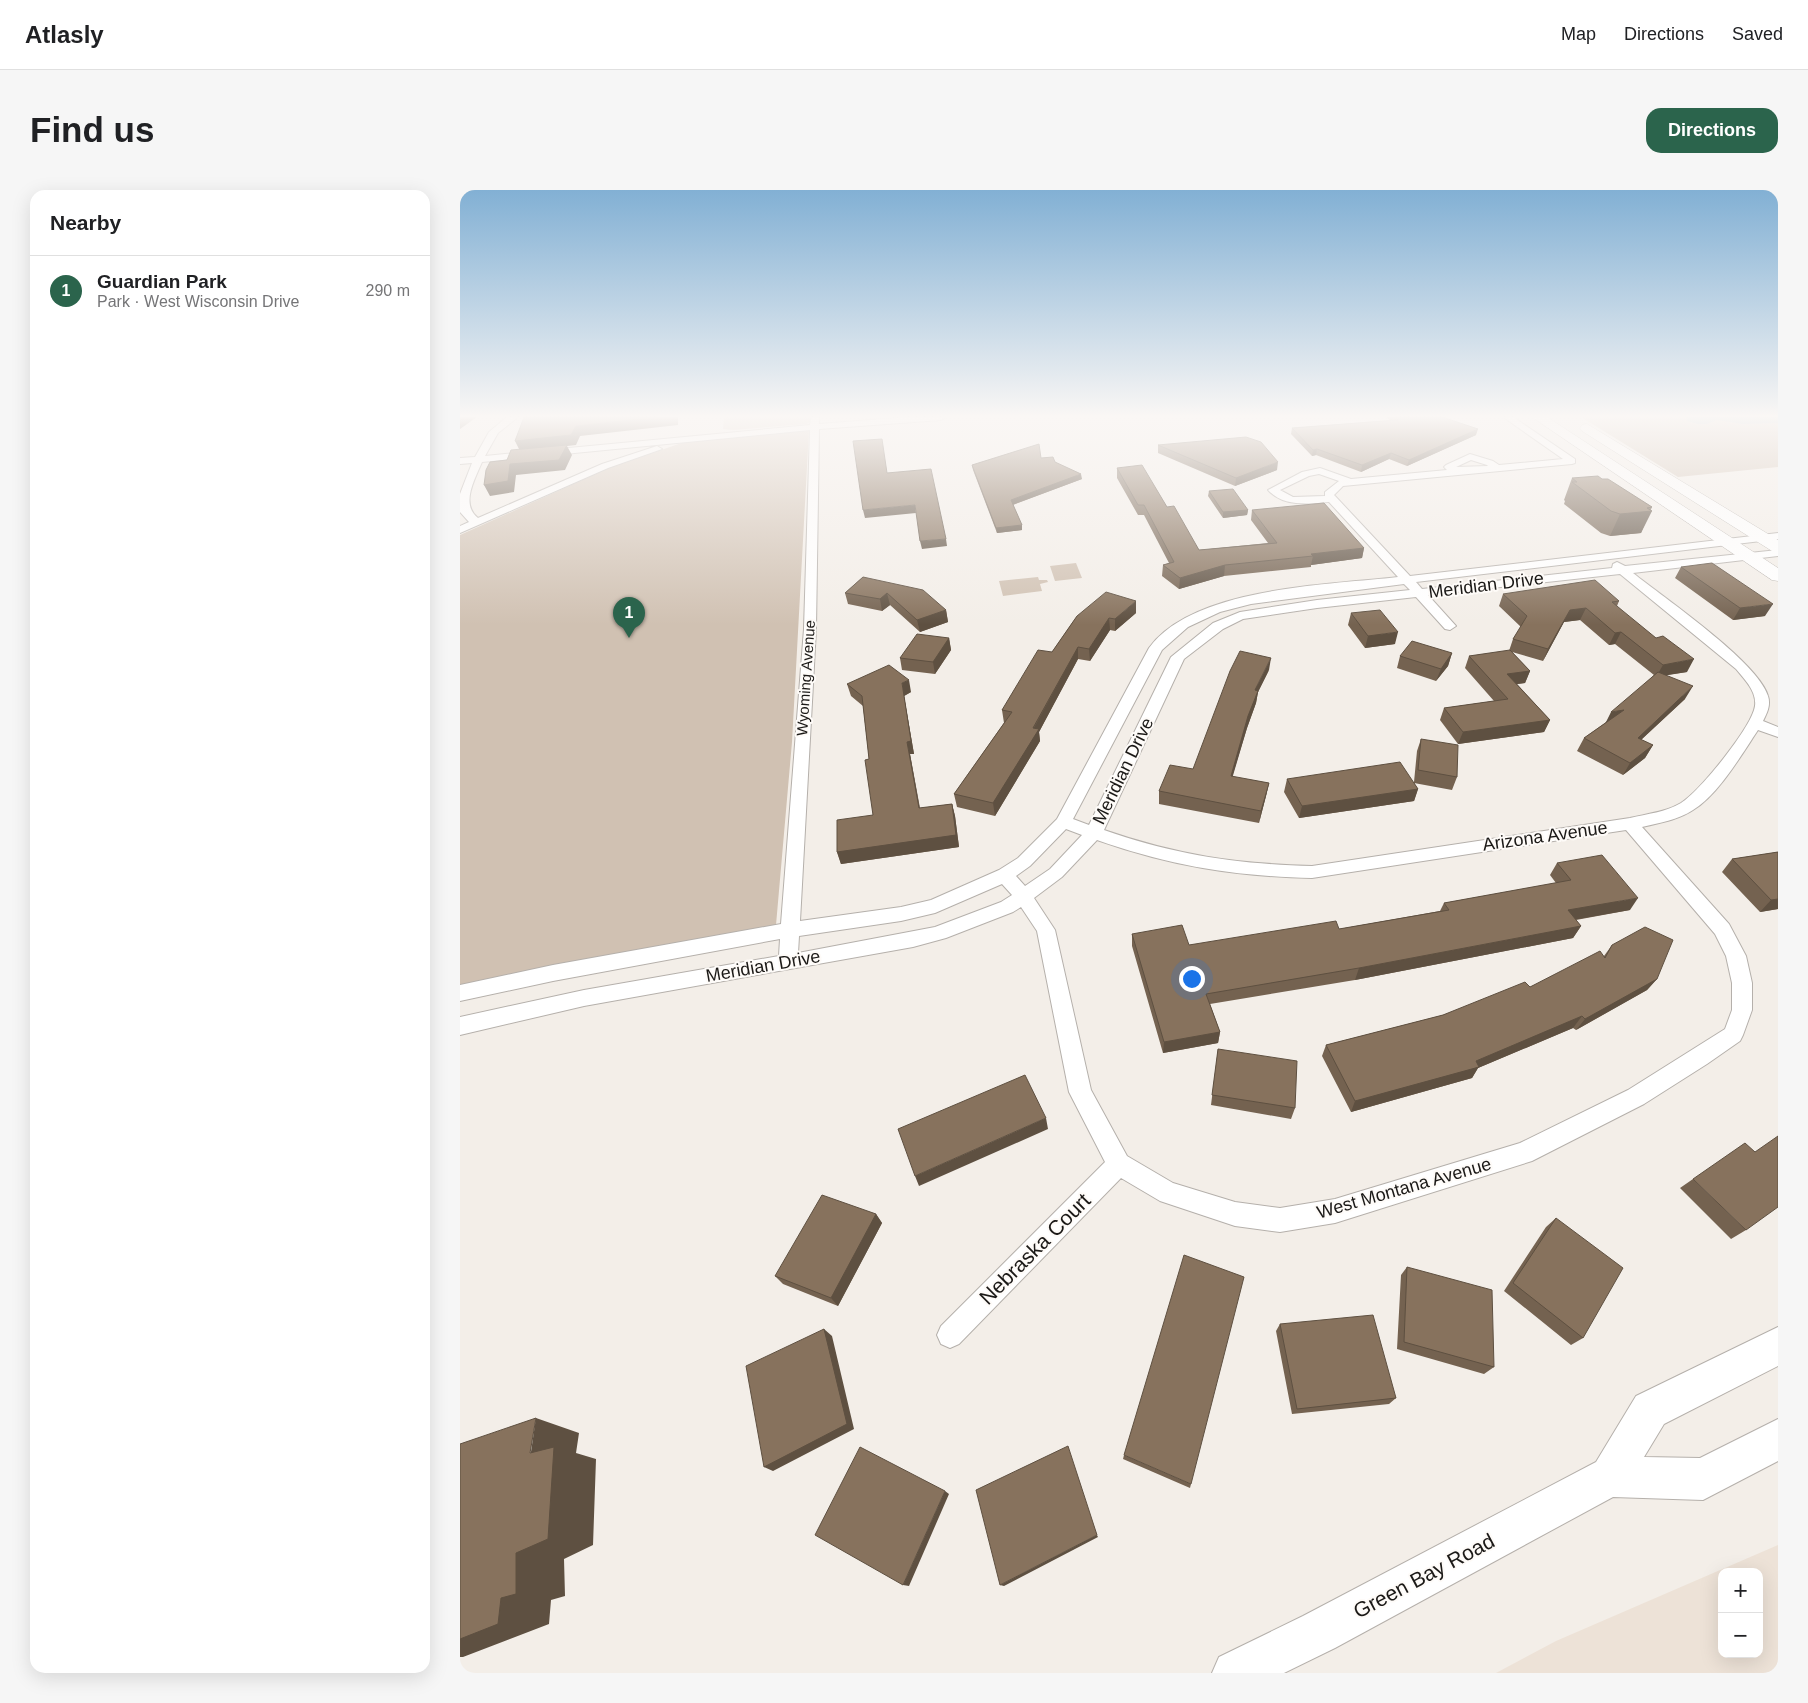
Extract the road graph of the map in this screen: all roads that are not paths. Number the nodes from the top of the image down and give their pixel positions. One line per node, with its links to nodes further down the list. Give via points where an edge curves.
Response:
1 (469, 486): 9 (street, via 463,503 468,514)
2 (560, 486): 9 (street)
3 (813, 486): 29 (street, Wyoming Avenue, via 810,629)
4 (1281, 486): 8 (street, via 1273,490 1278,496 1294,500)
5 (1340, 486): 8 (street, via 1329,494)
6 (1643, 486): 12 (highway)
7 (1686, 486): 11 (highway)
8 (1332, 499): 19 (street)
9 (478, 523): 10 (street)
10 (460, 530)
11 (1771, 537): 12 (street, Meridian Drive); 13 (highway)
12 (1728, 542): 15 (highway); 16 (street, Meridian Drive)
13 (1778, 547)
14 (1778, 553): 15 (street, Meridian Drive)
15 (1749, 556): 17 (street, Meridian Drive); 18 (highway)
16 (1607, 557): 17 (street, Arizona Avenue); 19 (street, Meridian Drive)
17 (1621, 569): 20 (street, Meridian Drive); 22 (street, Arizona Avenue, via 1753,680 1762,706)
18 (1778, 576)
19 (1408, 580): 20 (street); 24 (street, Meridian Drive, via 1234,603 1196,616 1172,632 1148,660)
20 (1420, 593): 21 (street); 26 (street, Meridian Drive, via 1240,616 1203,636 1178,657)
21 (1450, 626)
22 (1756, 724): 23 (street); 25 (street, Arizona Avenue, via 1689,805 1667,815)
23 (1778, 732)
24 (1063, 822): 26 (street, Arizona Avenue); 27 (street, Meridian Drive, via 1024,862)
25 (1630, 824): 26 (street, Arizona Avenue, via 1312,872 1221,867 1172,858); 33 (street, West Montana Avenue, via 1722,928 1736,956 1742,983 1742,1010 1733,1035 1700,1058 1636,1097 1524,1153 1335,1211 1280,1220 1235,1214 1168,1193)
26 (1094, 832): 28 (street, Meridian Drive, via 1056,873)
27 (1005, 876): 28 (street); 29 (street, Meridian Drive, via 935,906)
28 (1023, 896): 30 (street, Meridian Drive, via 1006,907 939,933); 33 (street, via 1046,930 1080,1092)
29 (790, 930): 30 (street, Wyoming Avenue); 31 (street, Meridian Drive)
30 (788, 962): 32 (street, Meridian Drive, via 584,998)
31 (460, 993)
32 (460, 1026)
33 (1119, 1164): 34 (street, Nebraska Court)
34 (950, 1335)
35 (1778, 1346): 37 (main road, via 1650,1410)
36 (1778, 1439): 37 (main road, via 1703,1479)
37 (1610, 1476): 38 (main road, Green Bay Road)
38 (1236, 1673)

